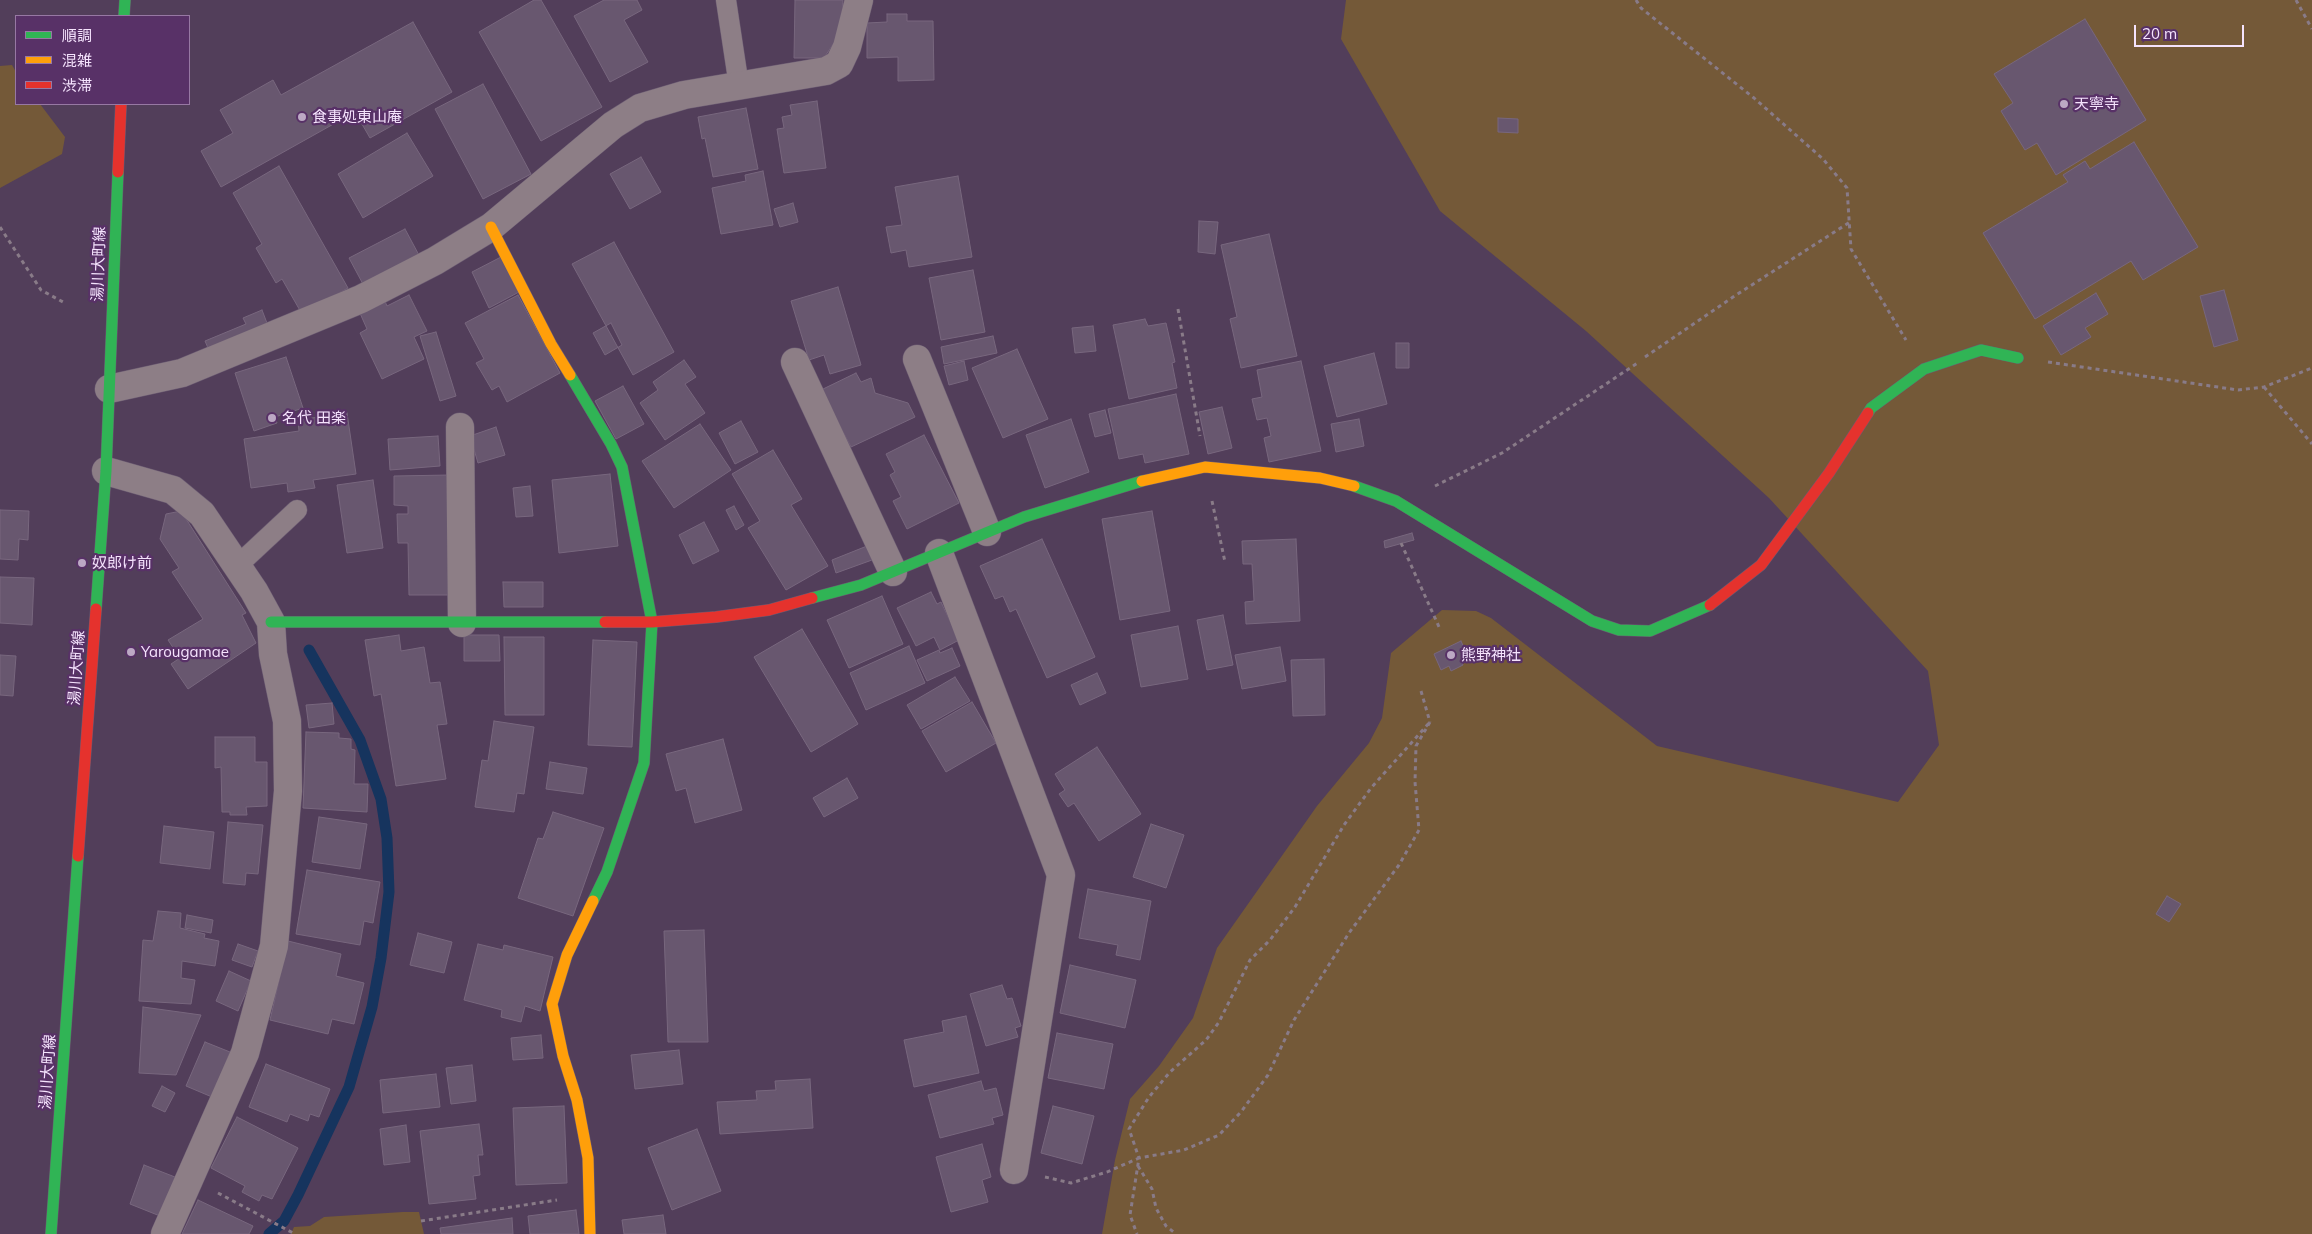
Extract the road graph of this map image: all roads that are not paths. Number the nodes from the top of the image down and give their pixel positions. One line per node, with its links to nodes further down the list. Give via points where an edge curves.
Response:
1 (125, 0): 4 (street)
2 (726, 0): 5 (lane)
3 (859, 0): 5 (street, via 847,47 839,64 826,71)
4 (124, 15)
5 (740, 86): 7 (street, via 684,95 640,108 613,125)
6 (121, 105): 11 (street, 湯川大町線)
7 (491, 227): 11 (street, via 435,261 361,299 268,340 182,373); 20 (street, via 551,344 622,467)
8 (2018, 358): 15 (street, via 1981,350 1924,369 1871,408 1829,473 1761,565 1709,606 1650,631 1619,630 1592,621 1396,501 1320,478 1205,467 1128,484)
9 (917, 359): 15 (street)
10 (795, 362): 18 (street)
11 (109, 389): 13 (street, 湯川大町線)
12 (460, 427): 21 (street)
13 (106, 471): 17 (street, via 173,490 202,514); 23 (street, 湯川大町線)
14 (297, 510): 17 (lane)
15 (987, 532): 16 (street)
16 (938, 553): 18 (street); 22 (street, via 1061,876)
17 (237, 566): 19 (street)
18 (893, 572): 20 (street, via 861,585 769,610)
19 (270, 622): 21 (street); 24 (street, via 287,722 288,791 274,946 245,1053)
20 (652, 622): 21 (street); 25 (street, via 644,763 607,872 567,955 552,1004 588,1158)
21 (462, 623)
22 (1014, 1170)
23 (51, 1234)
24 (165, 1234)
25 (590, 1234)

